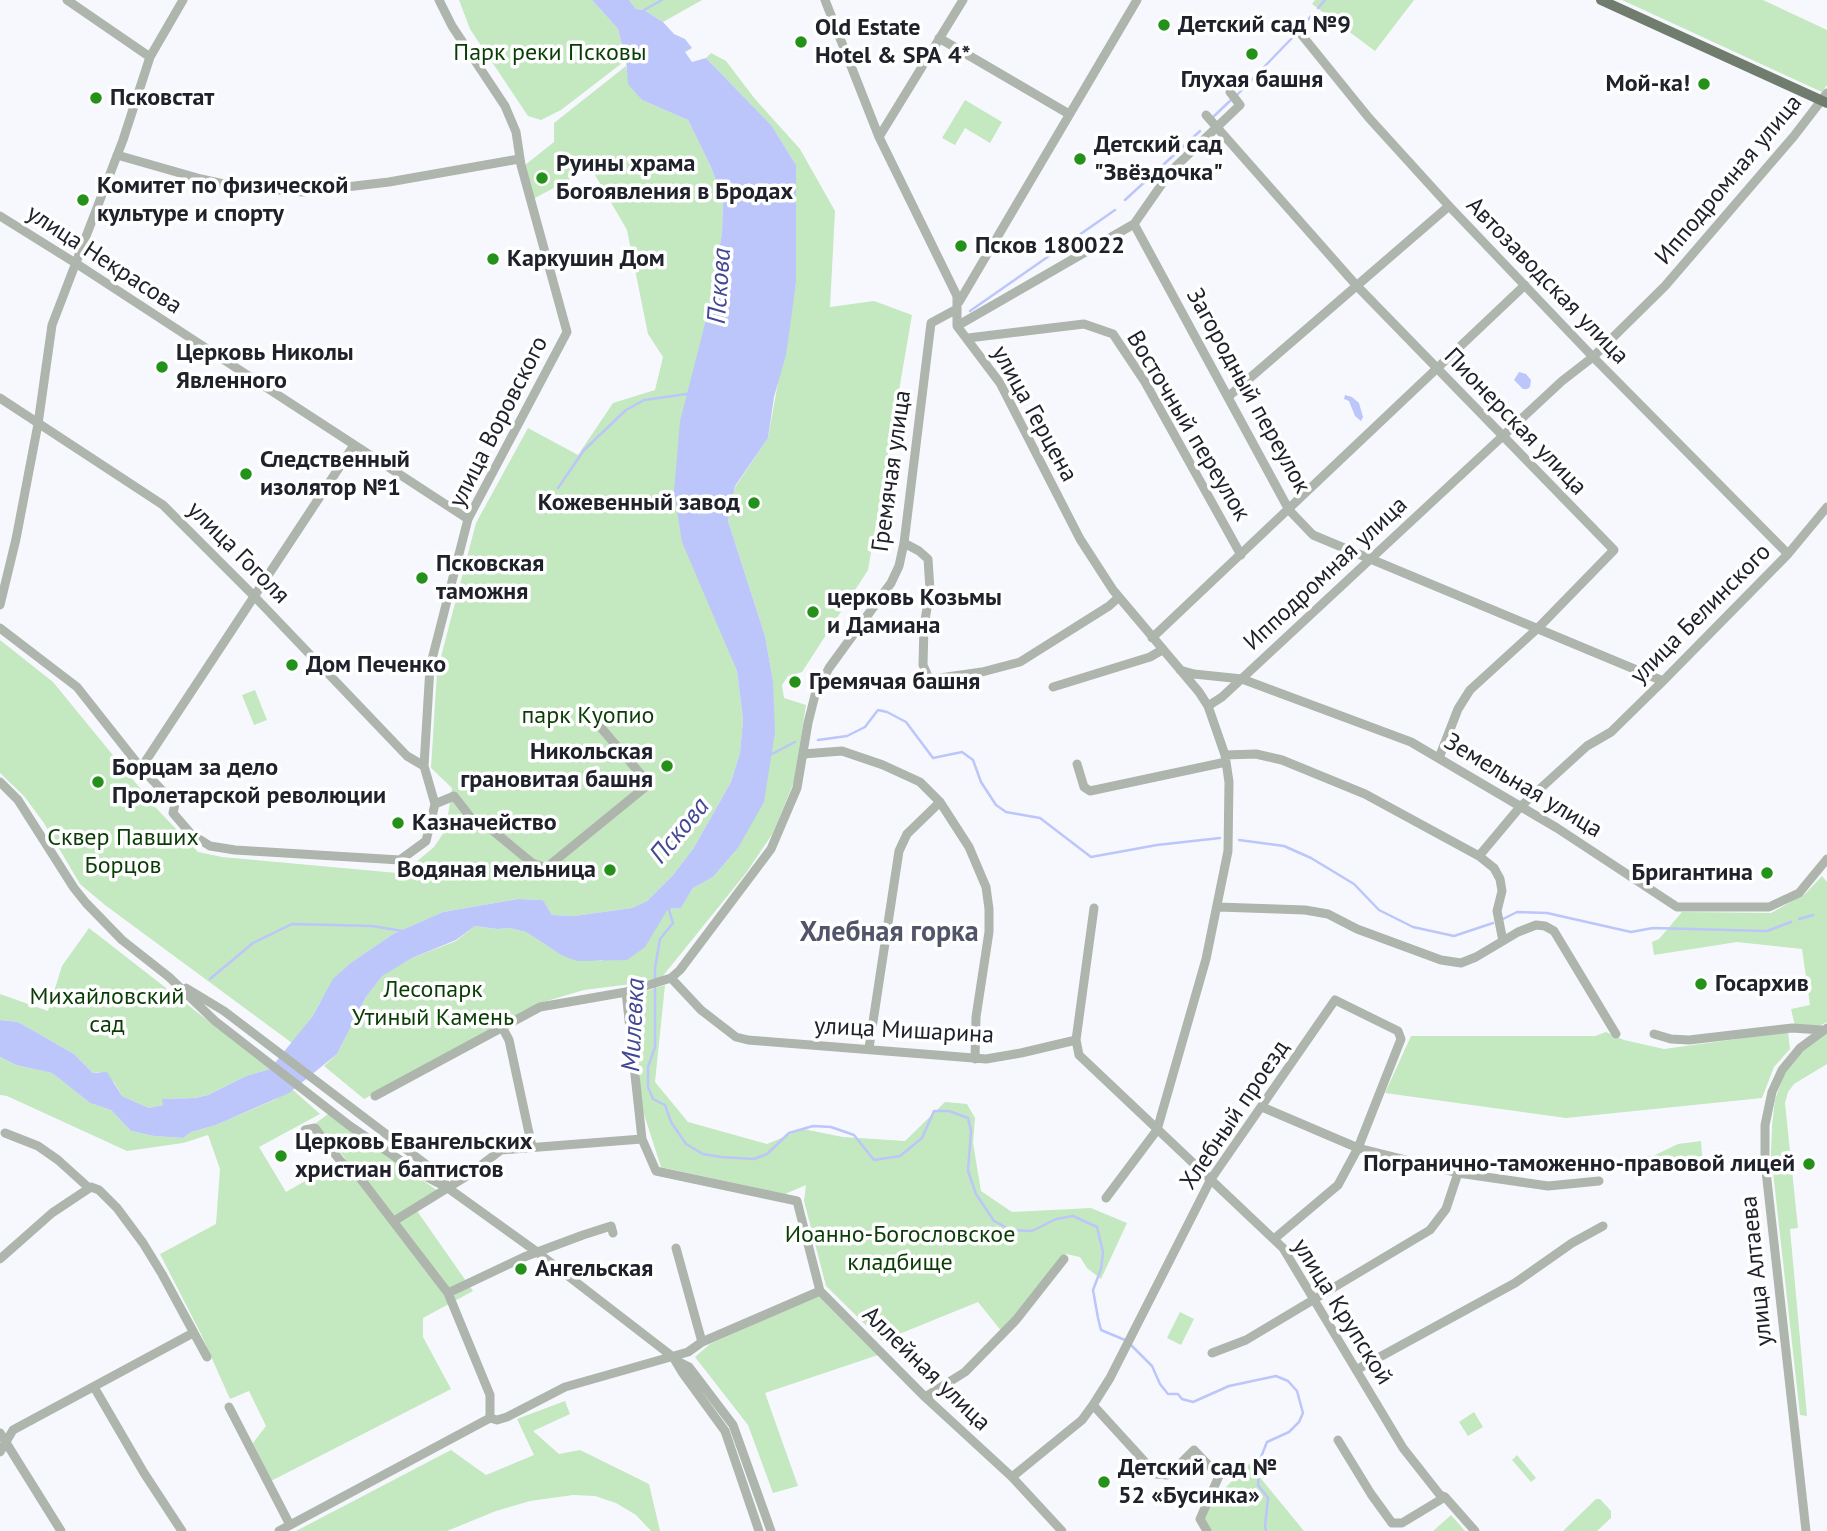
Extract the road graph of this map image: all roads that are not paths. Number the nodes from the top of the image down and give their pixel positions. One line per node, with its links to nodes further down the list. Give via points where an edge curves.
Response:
1 (67, 0): 10 (street)
2 (183, 0): 10 (street)
3 (439, 0): 18 (street, улица Воровского, via 505,106 516,132)
4 (825, 0): 16 (street)
5 (963, 0): 9 (street)
6 (1137, 0): 13 (street)
7 (1601, 0): 12 (main road)
8 (1292, 23): 19 (street, Автозаводская улица)
9 (939, 38): 13 (street); 16 (street)
10 (150, 57): 17 (street)
11 (1233, 96): 15 (street, via 1240,105)
12 (1825, 99): 28 (street, Ипподромная улица, via 1665,286)
13 (1069, 114): 25 (street)
14 (1206, 115): 15 (street, Пионерская улица)
15 (1217, 127): 21 (street, via 1171,170); 23 (street, Пионерская улица)
16 (879, 136): 25 (street, via 957,296)
17 (117, 155): 18 (street, via 201,180 303,192 389,183); 22 (street)
18 (519, 159): 37 (street, улица Воровского, via 567,332)
19 (1449, 206): 23 (street); 24 (street, Автозаводская улица)
20 (0, 216): 22 (street, улица Некрасова)
21 (1134, 224): 26 (street); 30 (street, Загородный переулок)
22 (77, 264): 32 (street, via 52,325); 34 (street, улица Некрасова)
23 (1356, 285): 29 (street, Пионерская улица); 30 (street)
24 (1525, 285): 28 (street, Автозаводская улица); 29 (street)
25 (956, 310): 26 (street); 38 (street, Гремячая улица, via 931,323)
26 (957, 326): 27 (street, улица Герцена)
27 (968, 338): 40 (street, Восточный переулок, via 1084,324 1113,334 1145,382); 43 (street, улица Герцена, via 1000,383 1080,540)
28 (1593, 357): 33 (street, Ипподромная улица); 39 (street, Автозаводская улица)
29 (1436, 369): 33 (street, Пионерская улица); 36 (street)
30 (1229, 396): 36 (street, Загородный переулок)
31 (0, 398): 32 (street, улица Гоголя)
32 (38, 424): 42 (street, улица Гоголя, via 163,505); 44 (street)
33 (1503, 437): 41 (street, Ипподромная улица); 46 (street, Пионерская улица, via 1614,550)
34 (354, 445): 37 (street, улица Некрасова); 42 (street)
35 (1827, 507): 39 (street, улица Белинского)
36 (1290, 510): 40 (street); 41 (street, Загородный переулок, via 1313,535)
37 (468, 519): 59 (street, улица Воровского, via 430,667)
38 (904, 542): 43 (street, via 928,559 923,665 933,679 1020,662); 55 (street, Гремячая улица, via 891,583 829,668 816,695)
39 (1788, 554): 51 (street, улица Белинского)
40 (1241, 555): 47 (street)
41 (1369, 560): 46 (street, Загородный переулок); 50 (street, Ипподромная улица)
42 (253, 595): 59 (street, улица Гоголя, via 407,756); 60 (street)
43 (1119, 597): 47 (street, улица Герцена)
44 (0, 605)
45 (0, 628): 60 (street, via 77,687)
46 (1538, 628): 51 (street, Загородный переулок); 57 (street, Пионерская улица, via 1471,690)
47 (1152, 638): 48 (street, улица Герцена)
48 (1162, 650): 49 (street, улица Герцена); 52 (street)
49 (1179, 669): 50 (street, Земельная улица); 53 (street, улица Герцена)
50 (1242, 679): 53 (street, Ипподромная улица); 57 (street, Земельная улица, via 1412,742)
51 (1663, 681): 64 (street, улица Белинского, via 1611,732 1587,746)
52 (1053, 687)
53 (1208, 706): 56 (street)
54 (597, 723): 63 (street, via 649,784 547,868 532,863 486,825 475,823 454,796)
55 (804, 751): 62 (street, via 842,751 883,765 920,782); 71 (street, Гремячая улица, via 797,788 771,849 680,970)
56 (1225, 758): 58 (street, via 1090,791 1083,785); 65 (street, via 1256,754 1282,760 1365,794); 67 (street, via 1228,851)
57 (1438, 758): 64 (street, Земельная улица)
58 (1077, 764)
59 (424, 766): 63 (street, улица Воровского)
60 (141, 768): 63 (street, улица Воровского, via 175,804 173,813 191,834 210,846 235,850 400,860 426,841)
61 (0, 782): 70 (street, via 18,800 86,903)
62 (940, 802): 78 (street, via 907,834 899,851); 79 (street, via 979,867 989,909)
63 (435, 804)
64 (1520, 807): 65 (street, улица Белинского); 66 (street, Земельная улица, via 1683,908 1769,907 1799,893)
65 (1479, 856): 69 (street, via 1500,878 1497,911)
66 (1827, 859)
67 (1218, 907): 69 (street, via 1328,914 1405,947 1461,963); 82 (street)
68 (1094, 908): 77 (street)
69 (1503, 941): 75 (street, via 1536,925 1554,931)
70 (169, 978): 92 (street, via 215,1021 351,1126); 92 (street, via 224,1011 440,1175)
71 (668, 979): 72 (street); 78 (street, улица Мишарина, via 736,1037)
72 (626, 992): 73 (street, via 540,1007); 85 (street)
73 (502, 1027): 80 (street); 86 (street, via 509,1040)
74 (1824, 1029): 76 (street, via 1791,1028 1689,1040); 130 (street, улица Алтаева, via 1782,1070 1765,1125 1765,1162)
75 (1616, 1034)
76 (1654, 1034)
77 (1076, 1040): 79 (street, улица Мишарина, via 1021,1054); 82 (street, via 1079,1055)
78 (869, 1048): 79 (street, улица Мишарина)
79 (975, 1059)
80 (375, 1096)
81 (1262, 1107): 87 (street); 87 (street, Хлебный проезд, via 1335,1000 1398,1031 1401,1039); 89 (street, Хлебный проезд)
82 (1157, 1129): 89 (street, улица Крупской); 93 (street)
83 (305, 1130): 94 (street, via 316,1128)
84 (5, 1133): 91 (street, via 38,1146)
85 (642, 1139): 86 (street); 102 (street, via 656,1171 797,1201)
86 (533, 1147): 92 (street, via 501,1150)
87 (1358, 1148): 88 (street); 97 (street, via 1338,1185)
88 (1458, 1173): 90 (street, via 1548,1186); 104 (street, via 1446,1209 1430,1230)
89 (1211, 1179): 97 (street, улица Крупской); 113 (street, Хлебный проезд)
90 (1599, 1181)
91 (90, 1188): 100 (street, via 40,1222); 105 (street, via 107,1197 143,1243)
92 (448, 1188): 94 (street); 99 (street)
93 (1107, 1198)
94 (394, 1221): 103 (street)
95 (1603, 1226): 110 (street, via 1515,1283)
96 (613, 1233): 99 (street, via 611,1226)
97 (1274, 1239): 104 (street, улица Крупской)
98 (676, 1248): 106 (street)
99 (537, 1252): 103 (street); 109 (street)
100 (0, 1259)
101 (1064, 1259): 112 (street, via 1016,1320 974,1363)
102 (820, 1291): 106 (street); 112 (street, Аллейная улица)
103 (448, 1293): 115 (street, via 490,1395)
104 (1316, 1300): 107 (street, via 1246,1340); 110 (street, улица Крупской)
105 (193, 1333): 108 (street); 111 (street)
106 (702, 1342): 109 (street)
107 (1212, 1353)
108 (207, 1357)
109 (675, 1359): 115 (street, via 565,1387 507,1417); 125 (street, via 725,1431); 126 (street, via 689,1367 733,1425)
110 (1356, 1370): 120 (street, улица Крупской, via 1403,1448)
111 (94, 1387): 116 (street); 123 (street)
112 (925, 1397): 119 (street, Аллейная улица)
113 (1093, 1405): 119 (street, Хлебный проезд, via 1082,1420); 128 (street, via 1156,1474 1172,1472 1194,1450 1219,1476 1200,1519)
114 (229, 1407): 121 (street)
115 (490, 1418): 121 (street)
116 (3, 1437): 118 (street); 122 (street)
117 (1338, 1440): 120 (street, via 1392,1523 1402,1523)
118 (0, 1452)
119 (1012, 1477): 127 (street, Аллейная улица)
120 (1445, 1497): 129 (street, улица Крупской)
121 (290, 1525): 124 (street)
122 (61, 1531)
123 (182, 1531)
124 (279, 1531)
125 (759, 1531)
126 (771, 1531)
127 (1062, 1531)
128 (1207, 1531)
129 (1475, 1531)
130 (1806, 1531)

